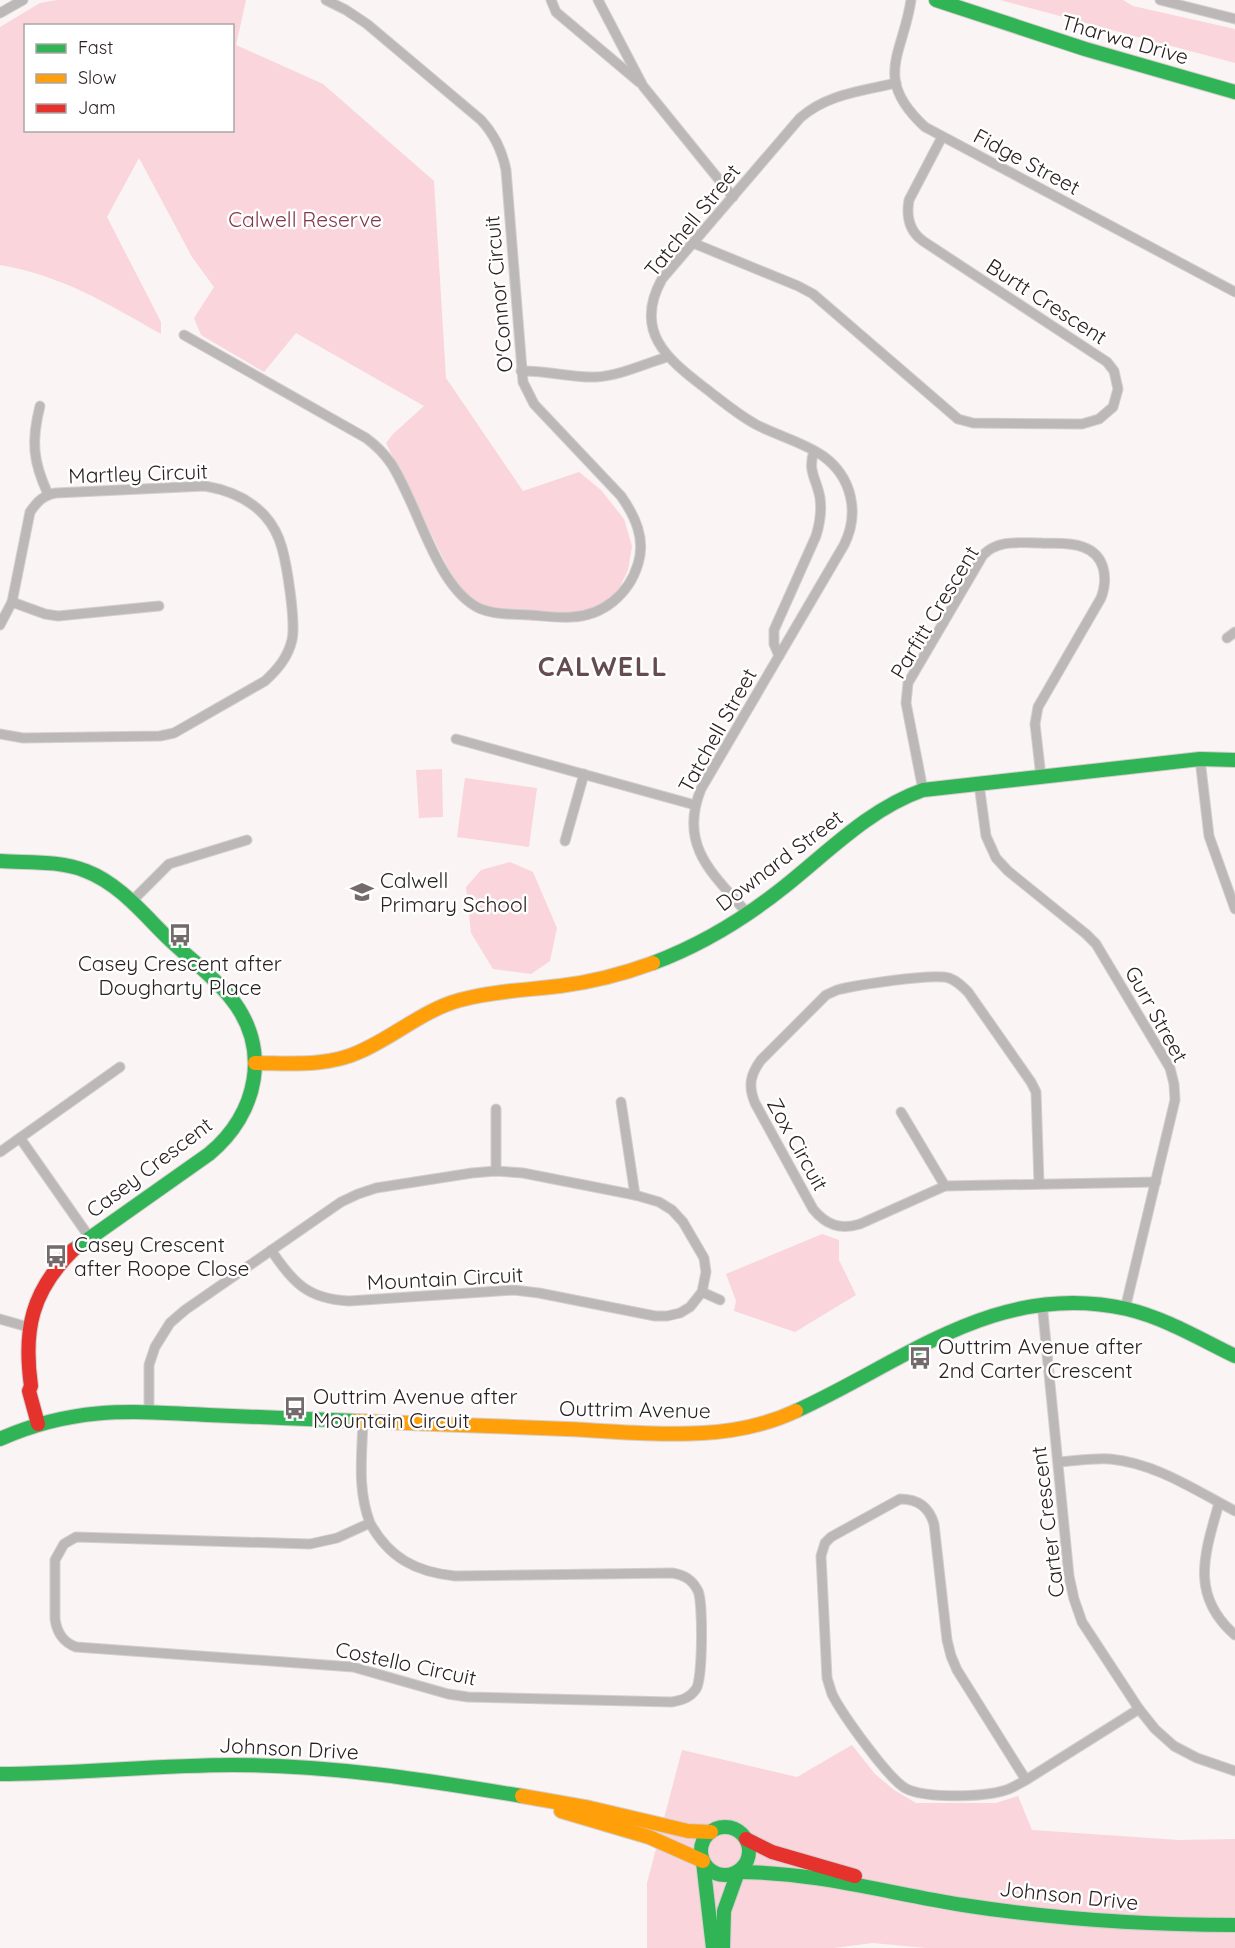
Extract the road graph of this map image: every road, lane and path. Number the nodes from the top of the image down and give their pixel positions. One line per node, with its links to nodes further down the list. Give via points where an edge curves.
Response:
1 (23, 0): 9 (street)
2 (326, 0): 20 (street, O'Connor Circuit, via 367,24 480,120 496,139 506,170)
3 (551, 0): 12 (street, via 556,12)
4 (598, 0): 12 (street)
5 (911, 0): 11 (street, Fidge Street, via 896,53)
6 (936, 0): 13 (street, Tharwa Drive, via 1103,55)
7 (1160, 0): 8 (street)
8 (1193, 4): 10 (street)
9 (0, 13)
10 (1235, 19)
11 (896, 83): 14 (street, Fidge Street, via 912,115); 15 (street, Tatchell Street, via 812,107)
12 (643, 86): 15 (street)
13 (1235, 92)
14 (942, 137): 16 (street, Burtt Crescent, via 909,200 911,229 923,242 1107,362 1118,389 1113,407 1100,419 1082,424 973,423 958,419 813,294); 17 (street, Fidge Street)
15 (733, 196): 16 (street, Tatchell Street)
16 (693, 243): 19 (street, Tatchell Street, via 662,279 653,302 651,319 655,335)
17 (1235, 292)
18 (184, 335): 20 (street, O'Connor Circuit, via 380,448 396,470 448,581 465,599 497,614 566,617 592,613 615,600 632,579 640,554 638,527 621,496 534,404)
19 (667, 357): 20 (street, via 596,377); 22 (street, Tatchell Street, via 738,414)
20 (521, 371)
21 (40, 406): 23 (street, via 34,451)
22 (814, 451): 27 (street, Tatchell Street, via 811,470 820,495 821,520 774,630); 27 (street, Tatchell Street, via 835,466 845,480 851,495 852,521 844,545)
23 (48, 494): 24 (street, Martley Circuit, via 30,512); 28 (street, Martley Circuit, via 205,486 250,502 270,523 282,549 294,622 292,639 278,669 265,681 174,733 23,738)
24 (12, 602): 25 (street, via 58,616); 26 (street, Martley Circuit)
25 (159, 606)
26 (0, 625)
27 (779, 656): 36 (street, Tatchell Street)
28 (0, 734)
29 (456, 739): 32 (street)
30 (1200, 759): 31 (street, Downard Street); 33 (street, Downard Street); 41 (street, via 1209,836)
31 (1235, 760)
32 (584, 774): 36 (street); 38 (street)
33 (1041, 777): 34 (street, Downard Street); 35 (street, Parfitt Crescent, via 1035,724 1038,707 1101,598 1106,574 1098,557 1083,546 1007,543 983,555 908,683 906,703)
34 (980, 784): 35 (street, Downard Street); 51 (street, Gurr Street, via 986,836 996,858 1096,944 1170,1068 1175,1100)
35 (923, 790): 42 (street, Downard Street, via 879,809)
36 (694, 805): 42 (street, Tatchell Street, via 692,828 698,851)
37 (247, 840): 40 (street, via 169,864)
38 (565, 841)
39 (0, 861): 40 (street, Casey Crescent, via 77,868 107,881)
40 (131, 902): 43 (street, Casey Crescent, via 230,997 248,1026)
41 (1235, 909)
42 (748, 914): 43 (street, Downard Street, via 693,946 629,971 574,984 460,1000 339,1059)
43 (255, 1063): 55 (street, Casey Crescent, via 248,1105 225,1140)
44 (120, 1067): 48 (street)
45 (621, 1102): 54 (street)
46 (496, 1109): 50 (street)
47 (901, 1112): 53 (street)
48 (20, 1138): 49 (street); 55 (street)
49 (0, 1152)
50 (496, 1171): 54 (street); 56 (street, via 358,1194)
51 (1156, 1182): 52 (street, Zox Circuit); 60 (street, Gurr Street)
52 (1039, 1184): 53 (street, Zox Circuit); 53 (street, Zox Circuit, via 1036,1092 960,984 951,978 934,977 843,988 826,995 760,1060 750,1080 754,1103 813,1209 831,1225 848,1227)
53 (945, 1186)
54 (635, 1195): 57 (street, via 659,1202 683,1222 704,1258 706,1279)
55 (90, 1238): 62 (street, Casey Crescent, via 50,1275 34,1305)
56 (272, 1250): 57 (street, Mountain Circuit, via 296,1282 316,1296 332,1300 514,1290 667,1316 690,1307); 64 (street, via 185,1310 164,1330 149,1365)
57 (702, 1292): 58 (street)
58 (720, 1300)
59 (1042, 1303): 60 (street, Outtrim Avenue, via 1084,1302); 65 (street, Outtrim Avenue, via 994,1312 964,1324 795,1412 731,1431 681,1434); 68 (street, Carter Crescent)
60 (1125, 1309): 63 (street, Outtrim Avenue, via 1165,1322)
61 (0, 1319): 62 (street)
62 (28, 1327): 66 (street, Casey Crescent, via 32,1386 29,1391)
63 (1235, 1356)
64 (149, 1411): 65 (street, Outtrim Avenue); 66 (street, Outtrim Avenue, via 101,1412)
65 (363, 1420): 71 (street, Costello Circuit, via 360,1487)
66 (42, 1423): 67 (street, Outtrim Avenue)
67 (0, 1439)
68 (1058, 1462): 69 (street, via 1097,1459 1133,1463); 73 (street, Carter Crescent, via 1069,1576 1077,1611 1093,1642)
69 (1219, 1503): 70 (street); 72 (street, via 1205,1554 1205,1584 1215,1611)
70 (1235, 1511)
71 (370, 1523): 71 (street, Costello Circuit, via 337,1538 310,1544 76,1537 64,1544 56,1560 56,1628 64,1640 76,1647 353,1667 468,1697 672,1702 689,1696 698,1686 700,1597 686,1577 672,1573 435,1574 400,1559)
72 (1235, 1635)
73 (1139, 1709): 74 (street, Carter Crescent, via 1174,1746); 77 (street)
74 (1235, 1771)
75 (0, 1774): 76 (street, Johnson Drive)
76 (52, 1774): 78 (street, Johnson Drive); 79 (street, Johnson Drive, via 167,1766 300,1767 433,1781)
77 (1026, 1780): 77 (street, via 951,1656 929,1511 918,1502 900,1499 831,1537 821,1556 827,1677 835,1701 891,1777 915,1793 933,1796 991,1794)
78 (0, 1785)
79 (521, 1797): 80 (street, Johnson Drive, via 607,1811 688,1831); 82 (street, Johnson Drive, via 649,1837)
80 (711, 1832): 81 (street, via 728,1827); 82 (street, via 701,1847)
81 (746, 1839): 83 (street, via 749,1858); 84 (street, Johnson Drive, via 772,1852)
82 (703, 1862): 83 (street, via 717,1874 728,1876); 86 (street)
83 (738, 1872): 84 (street, Johnson Drive, via 788,1872); 87 (street, via 724,1911)
84 (901, 1893): 85 (street, Johnson Drive, via 1079,1920 1171,1926)
85 (1235, 1924)
86 (712, 1948)
87 (723, 1948)

